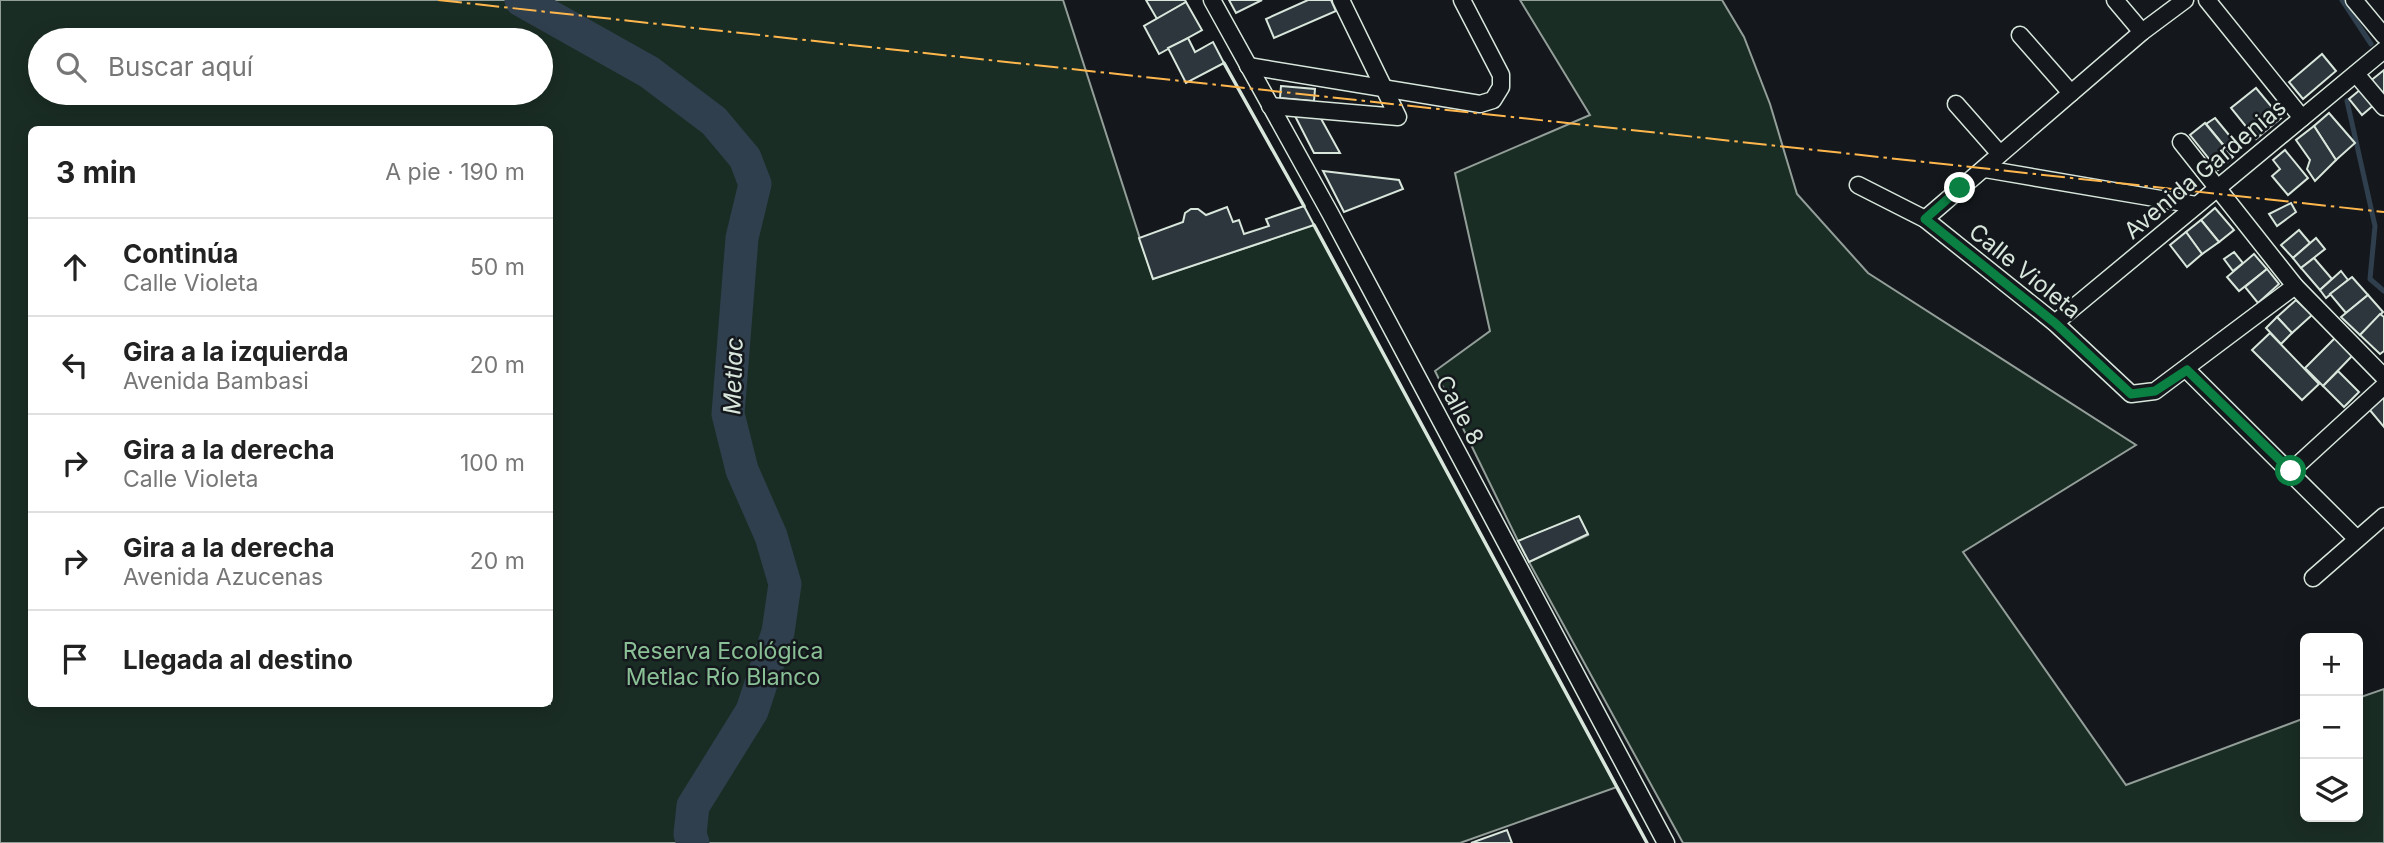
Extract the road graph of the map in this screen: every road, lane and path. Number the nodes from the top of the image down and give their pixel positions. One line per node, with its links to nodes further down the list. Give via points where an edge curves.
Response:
1 (1212, 0): 12 (street, Calle 8)
2 (1341, 0): 14 (street)
3 (1462, 0): 14 (street, via 1501,75 1501,87 1493,100 1480,103)
4 (2115, 0): 8 (street)
5 (2185, 0): 8 (street)
6 (2207, 0): 19 (street)
7 (2354, 0): 10 (street)
8 (2142, 32): 15 (street)
9 (2020, 35): 15 (street)
10 (2384, 36)
11 (2384, 50): 13 (street, Avenida Gardenias)
12 (1248, 66): 14 (street); 17 (street, Calle 8)
13 (2356, 74): 18 (street); 19 (street, Avenida Gardenias)
14 (1385, 89): 17 (street, via 1398,117)
15 (2071, 93): 21 (street)
16 (1956, 104): 21 (street)
17 (1270, 106): 36 (street, Calle 8)
18 (2384, 107)
19 (2302, 118): 24 (street, Avenida Gardenias)
20 (2181, 142): 24 (street)
21 (2000, 154): 22 (street)
22 (1985, 169): 25 (street); 26 (street)
23 (1858, 184): 26 (street, Calle Violeta)
24 (2218, 188): 25 (street, Avenida Gardenias); 27 (street)
25 (2196, 205): 28 (street, Avenida Gardenias)
26 (1925, 219): 28 (street, Calle Violeta)
27 (2295, 286): 29 (street); 30 (street)
28 (2055, 323): 29 (street, Calle Violeta, via 2131,394 2155,391)
29 (2187, 370): 32 (street)
30 (2384, 377)
31 (2384, 386): 32 (street)
32 (2291, 471): 34 (street)
33 (2384, 516): 34 (street)
34 (2357, 539): 35 (street)
35 (2313, 578)
36 (1666, 843)

